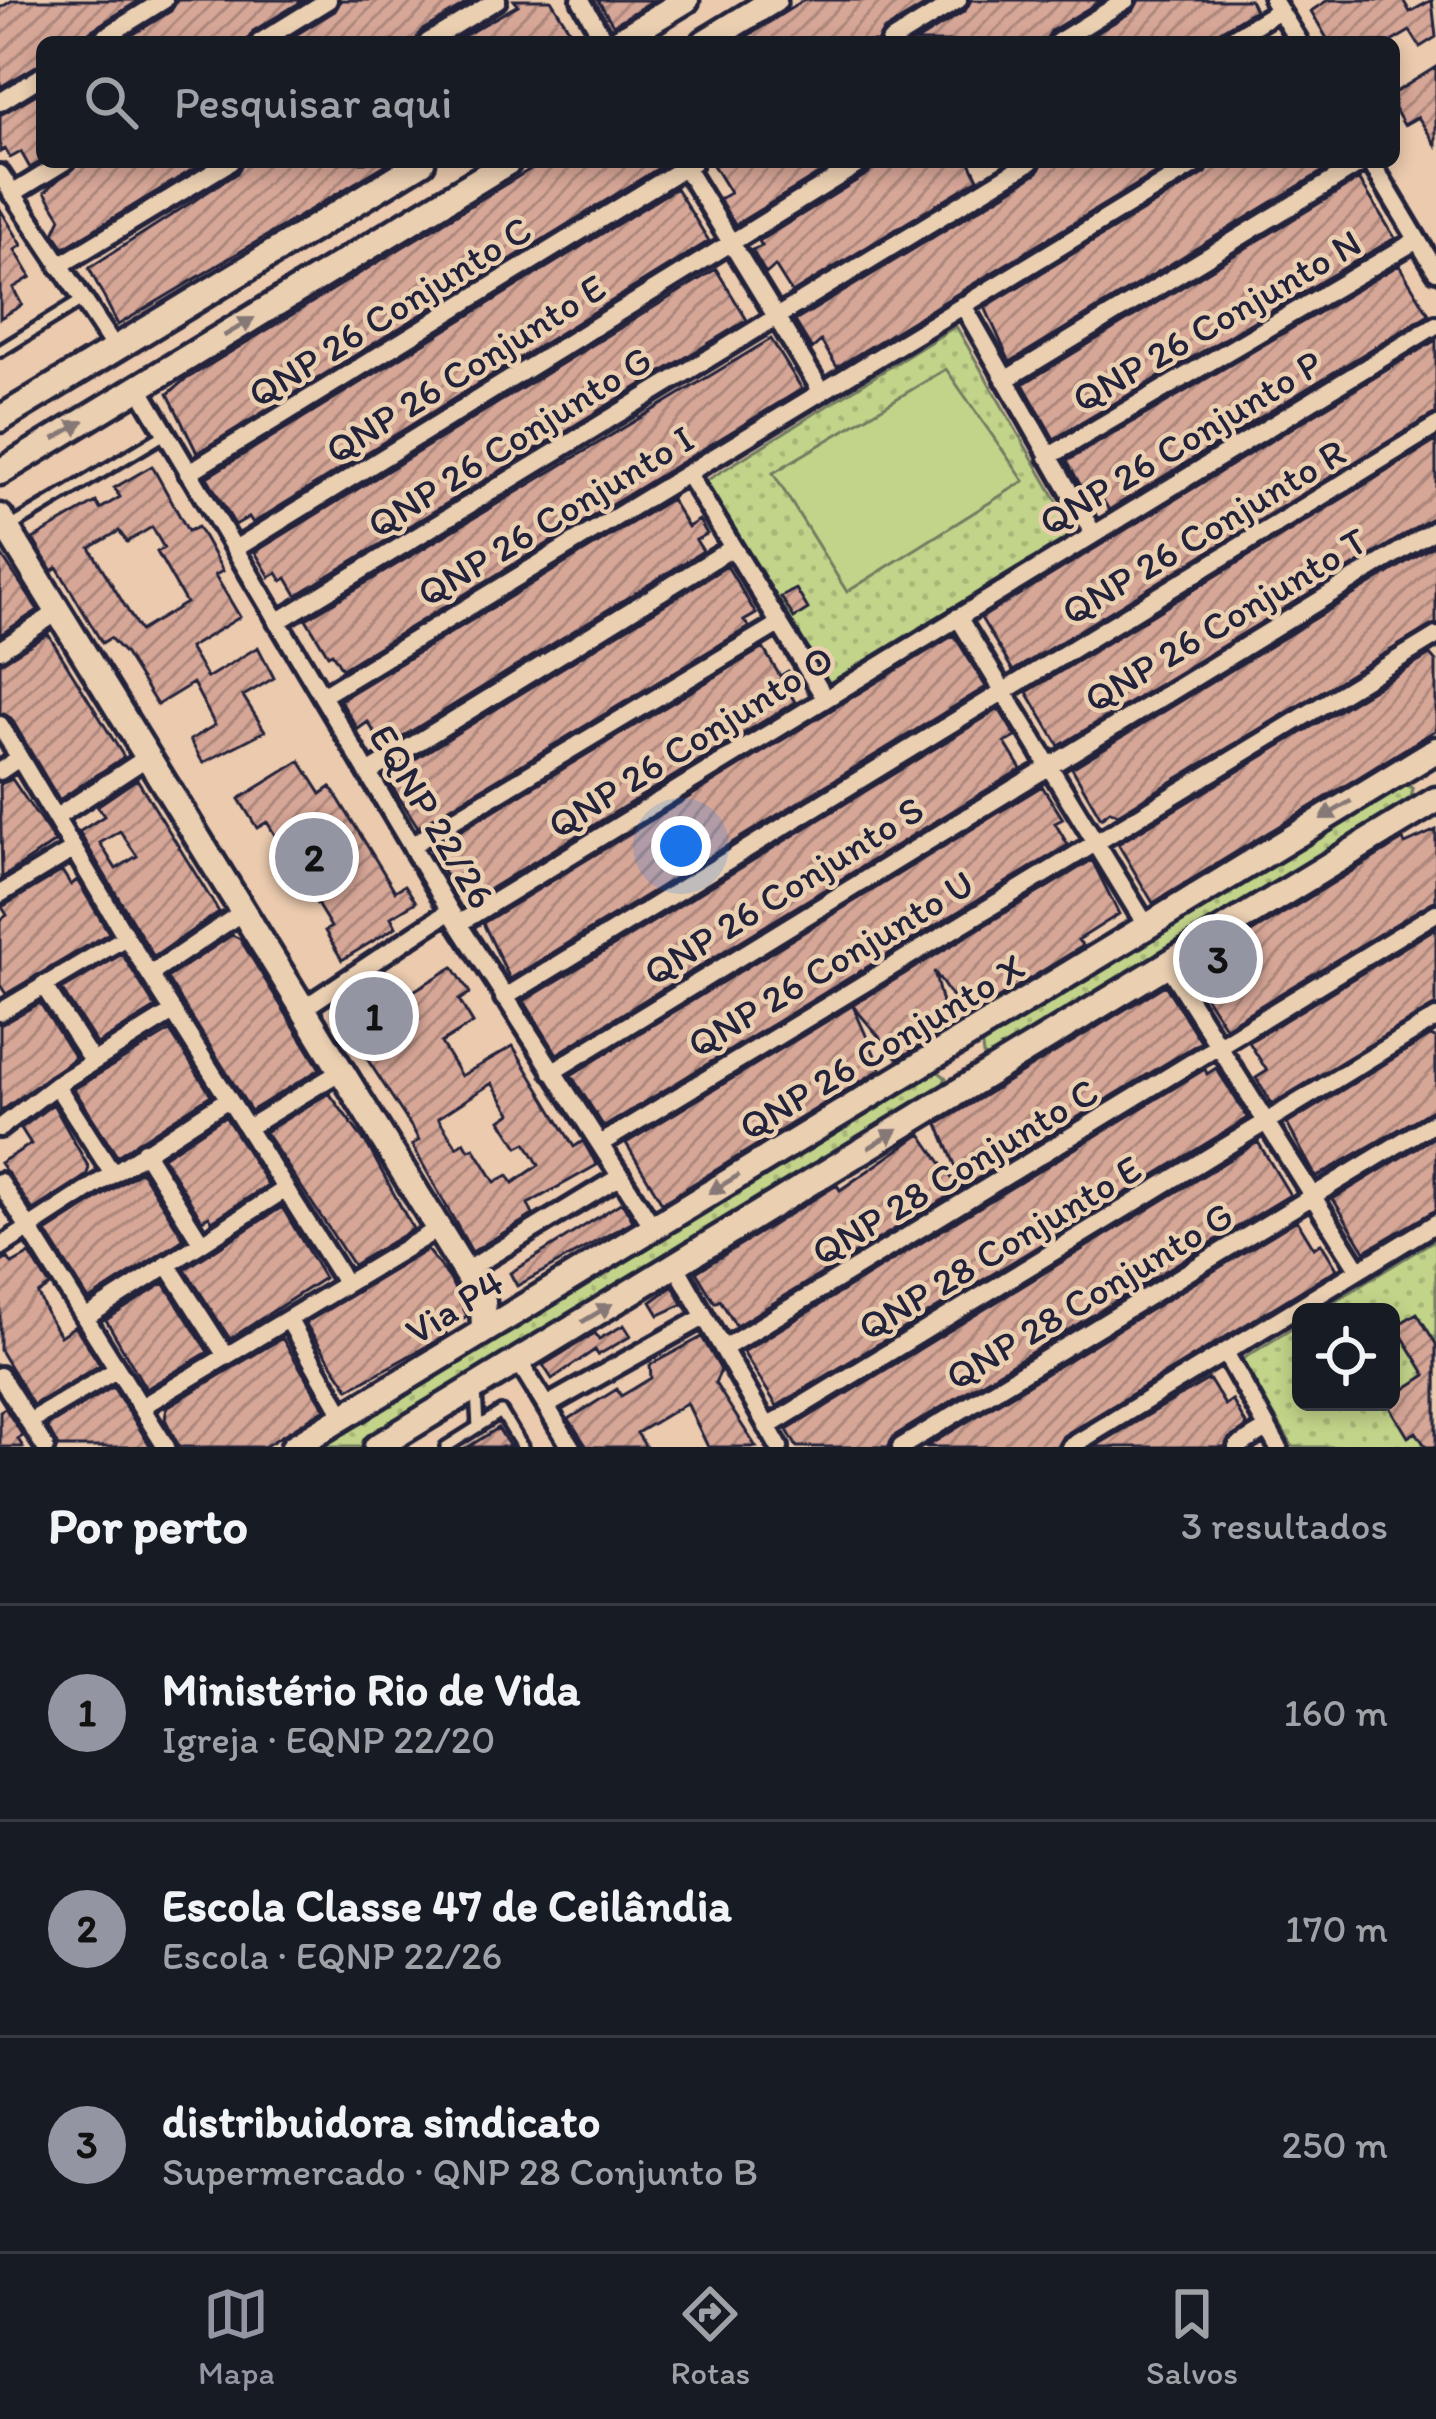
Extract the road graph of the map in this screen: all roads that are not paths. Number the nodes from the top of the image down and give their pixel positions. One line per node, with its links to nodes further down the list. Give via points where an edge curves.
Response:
1 (164, 0): 10 (street)
2 (328, 0): 11 (street)
3 (497, 0): 12 (street)
4 (581, 0): 13 (street)
5 (686, 0): 14 (street)
6 (774, 0): 15 (street)
7 (958, 0): 16 (street)
8 (1126, 0): 17 (street)
9 (1276, 5): 18 (street); 19 (street)
10 (107, 36)
11 (270, 36)
12 (438, 36)
13 (602, 36)
14 (627, 36)
15 (715, 36)
16 (900, 36)
17 (1068, 36)
18 (1235, 36)
19 (1295, 36)
20 (36, 80): 21 (street)
21 (0, 102)
22 (54, 168): 37 (street)
23 (220, 168): 41 (street)
24 (412, 168): 35 (street)
25 (434, 168): 36 (street, via 436,180)
26 (498, 168): 36 (street)
27 (681, 168): 57 (street, QNP 26 Conjunto C)
28 (689, 168): 40 (street)
29 (852, 168): 40 (street, QNP 26 Conjunto E)
30 (1020, 168): 45 (street, QNP 26 Conjunto G)
31 (1189, 168): 44 (street, QNP 26 Conjunto I)
32 (1357, 168): 49 (street)
33 (1371, 168): 39 (street)
34 (0, 174): 37 (street)
35 (395, 178): 38 (street, via 421,190); 47 (street)
36 (457, 193): 38 (street)
37 (12, 194): 41 (street)
38 (416, 219): 50 (street, one-way to 38)
39 (1417, 240): 42 (street); 55 (street, QNP 26 Conjunto N)
40 (730, 243): 45 (street); 63 (street, QNP 26 Conjunto E)
41 (59, 266): 43 (street)
42 (1436, 271)
43 (84, 298): 47 (street); 48 (lane)
44 (963, 304): 49 (street); 51 (street, QNP 26 Conjunto I)
45 (776, 316): 51 (street); 66 (street, QNP 26 Conjunto G)
46 (1436, 325): 61 (street, QNP 26 Conjunto P)
47 (115, 348): 52 (street)
48 (0, 351)
49 (1005, 380): 55 (street)
50 (139, 388): 54 (street, EQNP 22/26); 56 (street, one-way to 50)
51 (822, 392): 58 (street, QNP 26 Conjunto I)
52 (0, 419)
53 (1436, 426): 70 (street, QNP 26 Conjunto R)
54 (165, 434): 57 (street, EQNP 22/26); 59 (lane)
55 (1048, 457): 61 (street)
56 (0, 472)
57 (188, 473): 63 (street, EQNP 22/26)
58 (688, 474): 62 (street); 71 (street, QNP 26 Conjunto I)
59 (3, 523): 64 (street)
60 (1436, 530): 77 (street, QNP 26 Conjunto T)
61 (1093, 533): 65 (street, QNP 26 Conjunto P)
62 (732, 548): 67 (street); 80 (street)
63 (235, 549): 66 (street, EQNP 22/26)
64 (59, 610): 69 (street); 76 (street)
65 (958, 617): 70 (street); 72 (street, QNP 26 Conjunto O)
66 (278, 622): 71 (street, EQNP 22/26)
67 (777, 625): 72 (street); 84 (street)
68 (1436, 636): 83 (street, QNP 26 Conjunto U)
69 (0, 650)
70 (1005, 692): 77 (street); 95 (street, QNP 26 Conjunto R)
71 (322, 696): 80 (street, EQNP 22/26)
72 (825, 698): 89 (street, QNP 26 Conjunto O)
73 (0, 725): 75 (street)
74 (1436, 750): 79 (street, QNP 26 Conjunto X)
75 (20, 758): 78 (street); 82 (street)
76 (146, 758): 82 (street); 87 (street)
77 (1049, 766): 83 (street); 105 (street, QNP 26 Conjunto S)
78 (0, 771)
79 (1398, 772): 81 (street, via 1422,784); 90 (street, QNP 26 Conjunto X, one-way to 90)
80 (368, 773): 84 (street, EQNP 22/26)
81 (1428, 805): 92 (street, Via P4)
82 (58, 816): 85 (street)
83 (1095, 840): 90 (street); 114 (street, QNP 26 Conjunto U)
84 (412, 845): 89 (street, EQNP 22/26)
85 (74, 849): 86 (street); 91 (street)
86 (0, 895)
87 (241, 914): 93 (street); 97 (street)
88 (1436, 914): 101 (street, QNP 28 Conjunto C)
89 (454, 917): 95 (street, EQNP 22/26); 97 (street, QNP 26 Conjunto O)
90 (1146, 925): 100 (street, QNP 26 Conjunto X)
91 (126, 938): 93 (street); 94 (street)
92 (1167, 964): 101 (street); 104 (street, Via P4)
93 (151, 974): 98 (street)
94 (43, 985): 96 (street); 103 (street)
95 (504, 998): 105 (street, EQNP 22/26)
96 (3, 1003)
97 (301, 1010): 106 (street)
98 (173, 1012): 103 (street); 108 (street)
99 (1436, 1018): 111 (street, QNP 28 Conjunto E)
100 (983, 1028): 102 (street, QNP 26 Conjunto X); 104 (street, via 972,1054)
101 (1218, 1049): 111 (street); 138 (street, QNP 28 Conjunto C)
102 (930, 1058): 109 (street, via 954,1070 956,1084); 122 (street, QNP 26 Conjunto X, one-way to 122)
103 (94, 1062): 107 (street)
104 (993, 1071): 109 (street, Via P4)
105 (552, 1072): 114 (street, EQNP 22/26)
106 (338, 1073): 113 (street); 124 (street)
107 (56, 1085): 112 (street); 116 (street)
108 (228, 1100): 113 (street); 115 (street)
109 (944, 1101): 128 (street, Via P4, one-way to 109)
110 (1436, 1120): 120 (street, QNP 28 Conjunto G)
111 (1265, 1124): 120 (street); 152 (street, QNP 28 Conjunto E)
112 (0, 1128)
113 (247, 1128): 119 (street)
114 (600, 1144): 117 (street, EQNP 22/26)
115 (144, 1150): 116 (street); 125 (street)
116 (111, 1171): 123 (street)
117 (621, 1175): 122 (street, EQNP 22/26); 130 (street)
118 (0, 1182): 123 (street)
119 (284, 1190): 125 (street); 131 (street)
120 (1311, 1200): 129 (street); 160 (street, QNP 28 Conjunto G)
121 (1436, 1223): 129 (street)
122 (653, 1227): 133 (street, Via P4)
123 (28, 1230): 126 (street); 135 (street)
124 (436, 1230): 130 (street); 131 (street)
125 (202, 1242): 127 (street)
126 (0, 1247)
127 (167, 1264): 135 (street); 140 (street)
128 (676, 1266): 134 (street); 141 (street, Via P4, one-way to 128)
129 (1359, 1270): 139 (street)
130 (464, 1272): 132 (street)
131 (344, 1281): 136 (street)
132 (483, 1301): 133 (street); 137 (street)
133 (511, 1312): 137 (street, Via P4)
134 (704, 1317): 138 (street); 147 (street)
135 (85, 1318): 142 (street)
136 (288, 1319): 140 (street); 148 (street)
137 (484, 1330): 148 (street, Via P4)
138 (723, 1349): 152 (street)
139 (1226, 1354): 151 (street); 161 (street)
140 (226, 1356): 146 (street)
141 (518, 1360): 144 (street, Via P4); 147 (street)
142 (116, 1370): 146 (street); 149 (street)
143 (0, 1376): 145 (street)
144 (476, 1387): 150 (lane); 156 (street, Via P4)
145 (6, 1400): 149 (street)
146 (143, 1406): 154 (street)
147 (546, 1406): 159 (street)
148 (345, 1418): 155 (street, Via P4)
149 (29, 1422): 153 (street)
150 (478, 1427): 157 (lane); 158 (lane, via 501,1412)
151 (1266, 1429): 162 (street); 163 (street)
152 (770, 1440)
153 (45, 1447)
154 (166, 1447)
155 (294, 1447)
156 (377, 1447)
157 (446, 1447)
158 (522, 1447)
159 (571, 1447)
160 (901, 1447)
161 (1070, 1447)
162 (1237, 1447)
163 (1278, 1447)

